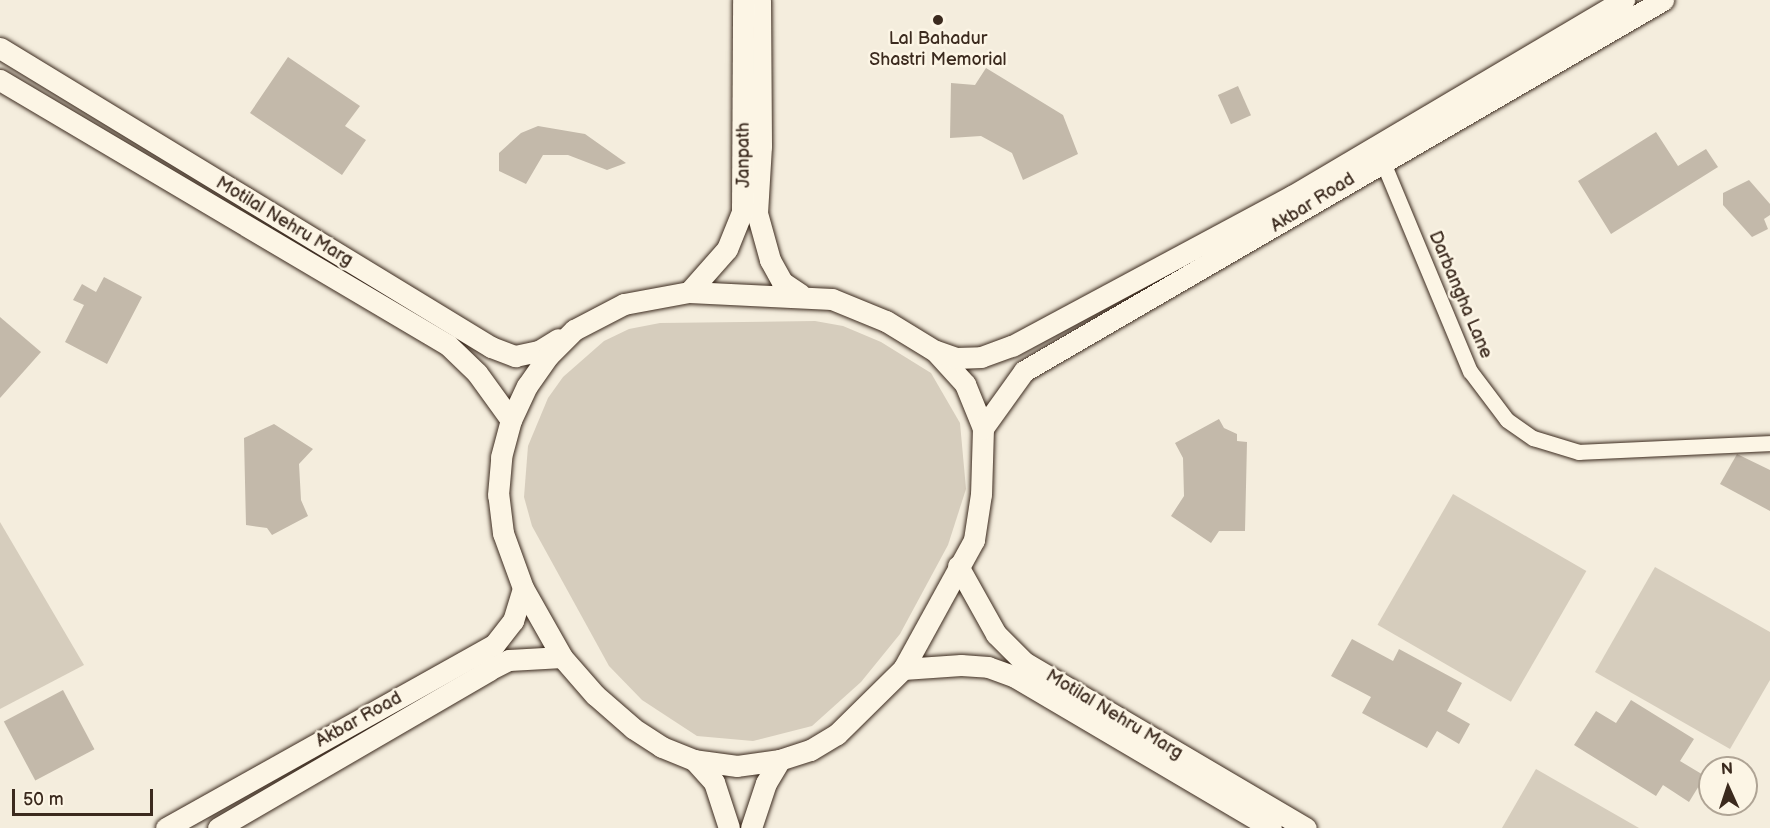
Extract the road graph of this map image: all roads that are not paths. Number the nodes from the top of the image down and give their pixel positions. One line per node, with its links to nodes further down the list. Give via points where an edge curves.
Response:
1 (743, 0): 8 (main road, Janpath, via 742,213 727,249)
2 (760, 0): 9 (main road, Janpath, via 761,146 757,213 770,260 782,282)
3 (1624, 0): 11 (main road, Akbar Road, via 1292,196 1012,346 981,357 956,358)
4 (1663, 0): 7 (main road, Akbar Road)
5 (0, 48): 10 (main road, Motilal Nehru Marg, via 491,347 515,356 539,351)
6 (0, 81): 12 (main road, Motilal Nehru Marg, via 448,345 477,374)
7 (1382, 160): 13 (main road, Akbar Road, via 1223,259 1024,370); 14 (street, Darbangha Lane, via 1470,371 1507,420 1533,438 1579,452)
8 (689, 292): 9 (main road, Motilal Nehru Marg); 10 (main road, Motilal Nehru Marg, via 624,304)
9 (800, 294): 11 (main road, Motilal Nehru Marg, via 832,299 886,321)
10 (574, 330): 12 (main road, via 537,371)
11 (935, 351): 13 (main road, via 965,384)
12 (511, 420): 16 (main road, via 501,457 498,495 503,533)
13 (983, 428): 15 (main road, via 981,494 974,540)
14 (1770, 443)
15 (958, 566): 18 (main road); 26 (main road, Motilal Nehru Marg, via 996,634 1024,662)
16 (523, 588): 17 (main road); 21 (main road, Akbar Road, via 513,621 494,645)
17 (562, 657): 19 (main road, via 595,695 633,729); 22 (main road, Akbar Road, via 509,660)
18 (903, 669): 20 (main road, via 837,734 810,750); 25 (main road, Motilal Nehru Marg, via 979,666 1015,677)
19 (694, 760): 20 (main road, via 737,766); 23 (main road, via 714,782)
20 (780, 760): 24 (main road, via 766,783)
21 (166, 828)
22 (218, 828)
23 (729, 828)
24 (751, 828)
25 (1271, 828)
26 (1306, 828)

